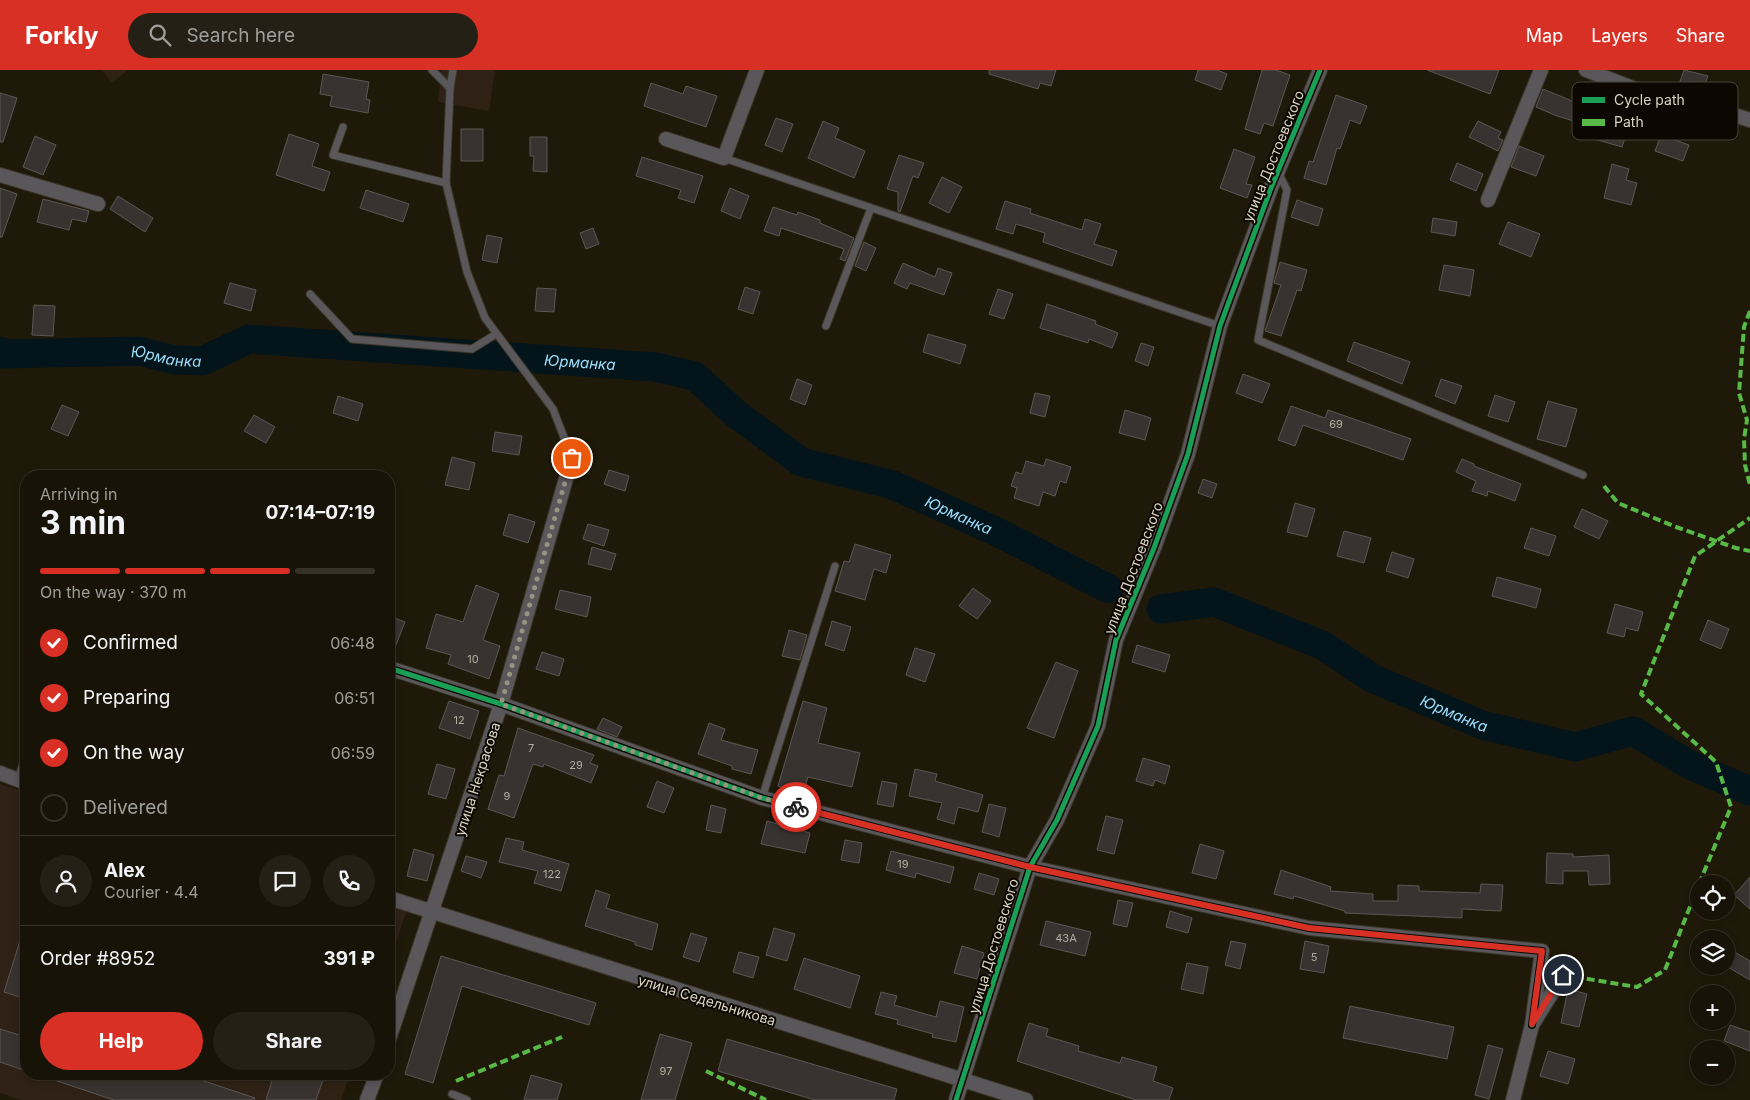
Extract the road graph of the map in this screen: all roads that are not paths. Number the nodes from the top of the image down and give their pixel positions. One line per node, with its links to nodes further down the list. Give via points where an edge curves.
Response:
1 (432, 70): 8 (lane)
2 (453, 70): 8 (lane)
3 (757, 70): 13 (street)
4 (1320, 70): 14 (street, улица Достоевского)
5 (1542, 70): 17 (street)
6 (1586, 70): 7 (street)
7 (1617, 82)
8 (450, 88): 16 (lane)
9 (1738, 116): 10 (street)
10 (1750, 120)
11 (344, 127): 16 (lane, via 333,155)
12 (666, 139): 13 (street)
13 (724, 158): 19 (lane)
14 (1278, 172): 22 (street, улица Достоевского); 25 (lane, via 1287,190 1258,340)
15 (0, 175): 18 (street)
16 (446, 183): 23 (lane, via 467,272 485,318)
17 (1488, 200)
18 (98, 204)
19 (871, 208): 21 (lane); 22 (lane)
20 (310, 294): 23 (lane, via 352,339 472,349)
21 (826, 326)
22 (1220, 326): 32 (street, улица Достоевского, via 1188,454 1116,640 1098,726 1057,820)
23 (496, 334): 24 (lane, via 553,410)
24 (572, 458): 28 (street, улица Некрасова)
25 (1583, 475)
26 (835, 566): 31 (lane)
27 (395, 670): 28 (street)
28 (501, 704): 31 (street); 34 (street, улица Некрасова)
29 (0, 773): 30 (street)
30 (20, 781)
31 (762, 798): 32 (street)
32 (1030, 867): 37 (street, via 1309,928 1542,951); 39 (street, улица Достоевского)
33 (395, 900): 34 (street, улица Седельникова)
34 (433, 912): 36 (street, улица Некрасова); 39 (street, улица Седельникова)
35 (1563, 975): 37 (street)
36 (395, 1022)
37 (1532, 1024): 45 (street)
38 (375, 1080): 41 (street)
39 (963, 1080): 43 (street, улица Достоевского); 44 (street, улица Седельникова)
40 (452, 1094): 42 (lane)
41 (367, 1100)
42 (467, 1100)
43 (956, 1100)
44 (1026, 1100)
45 (1513, 1100)

